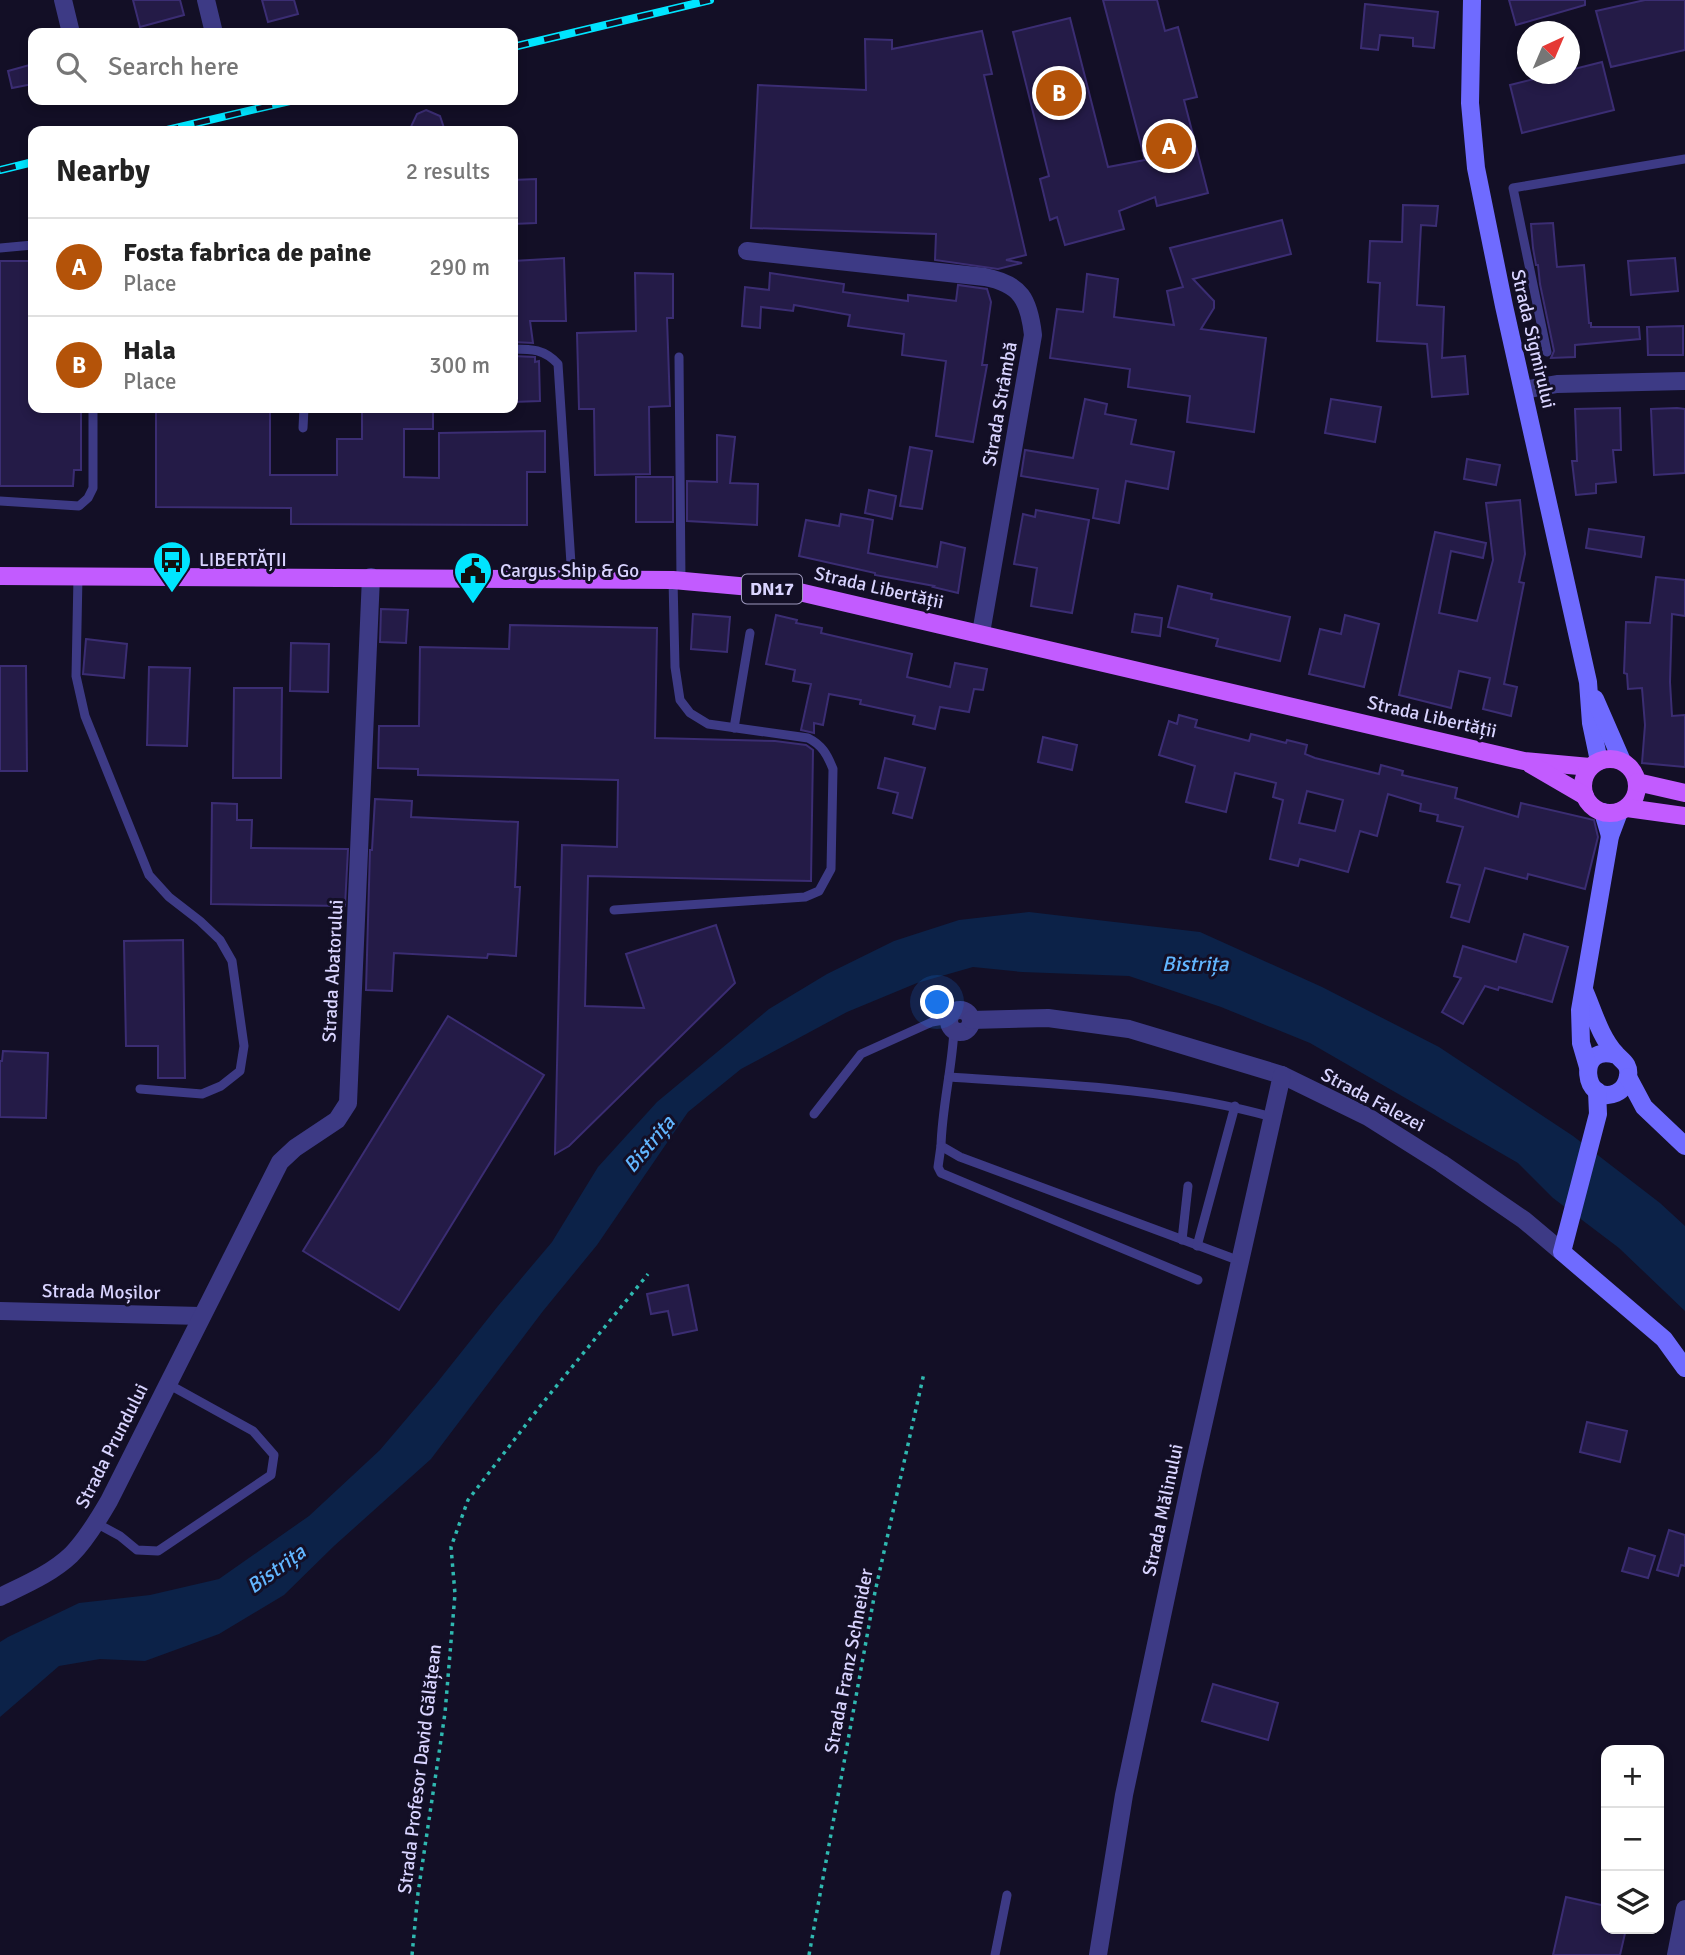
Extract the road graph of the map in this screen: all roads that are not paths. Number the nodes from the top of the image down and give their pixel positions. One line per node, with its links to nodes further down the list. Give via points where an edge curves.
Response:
1 (63, 0): 4 (street)
2 (206, 0): 5 (street)
3 (1472, 0): 14 (street, Strada Sigmirului, via 1470,103 1476,169)
4 (70, 28)
5 (213, 28)
6 (1685, 159): 11 (lane, Strada Sigmirului, via 1513,188)
7 (28, 245): 8 (lane)
8 (0, 248)
9 (747, 251): 25 (street, Strada Strâmbă, via 985,276 1002,280 1022,295 1030,309 1033,335)
10 (518, 349): 22 (lane, via 534,348 558,364)
11 (1547, 352)
12 (679, 357): 23 (lane)
13 (1685, 381): 14 (street, via 1556,384)
14 (1524, 390): 26 (street, Strada Sigmirului)
15 (93, 413): 18 (lane, via 93,488 88,498 79,506)
16 (304, 413): 17 (lane)
17 (303, 428)
18 (0, 501)
19 (0, 576): 20 (main road, Strada Libertății / DN17)
20 (78, 576): 21 (main road, Strada Libertății / DN17); 44 (lane, via 76,676 85,716 149,875 220,940 232,961 244,1046 240,1071 202,1094)
21 (371, 578): 22 (main road, Strada Libertății / DN17); 59 (street, Strada Abatorului, via 348,1102 337,1120 280,1162)
22 (572, 579): 23 (main road, Strada Libertății / DN17)
23 (677, 580): 25 (main road, Strada Libertății / DN17, via 796,591); 27 (lane, via 675,667 680,699 690,713 708,724)
24 (750, 633): 27 (lane)
25 (981, 633): 28 (main road, Strada Libertății / DN17)
26 (1588, 682): 29 (street, Strada Sigmirului); 30 (street, Strada Sigmirului)
27 (734, 728): 36 (lane, via 808,738 827,755 833,769 831,869 823,885 805,897)
28 (1524, 761): 30 (main road, Strada Libertății / DN17); 33 (main road, Strada Libertății / DN17)
29 (1622, 761): 30 (main road, via 1606,759); 31 (main road, Strada Sigmirului)
30 (1595, 764): 33 (main road, Strada Sigmirului, via 1584,781)
31 (1637, 782): 32 (main road); 34 (main road, via 1635,796)
32 (1685, 793)
33 (1585, 796): 34 (main road, via 1589,803)
34 (1616, 810): 35 (main road); 37 (street)
35 (1685, 816)
36 (614, 910)
37 (1584, 990): 39 (street); 40 (street, via 1581,1043)
38 (958, 1025): 41 (street, Strada Falezei, via 1048,1018 1129,1029); 42 (lane); 48 (lane, via 932,1022 861,1054)
39 (1616, 1055): 40 (street, via 1603,1053); 43 (street, via 1627,1064)
40 (1588, 1067): 45 (street, via 1588,1080)
41 (1282, 1076): 49 (street, Strada Mălinului); 55 (street, Strada Falezei, via 1368,1117 1524,1220)
42 (949, 1077): 46 (lane, via 1089,1087); 50 (lane)
43 (1628, 1077): 45 (street, via 1626,1084); 47 (street)
44 (140, 1089)
45 (1607, 1093): 47 (street); 55 (street)
46 (1235, 1106): 49 (lane); 54 (lane)
47 (1644, 1107): 51 (street)
48 (814, 1114)
49 (1272, 1116): 56 (street, Strada Mălinului)
50 (941, 1146): 53 (lane); 57 (lane, via 942,1173)
51 (1685, 1146)
52 (1188, 1186): 53 (lane)
53 (1182, 1240): 54 (lane)
54 (1198, 1246): 56 (lane)
55 (1562, 1252): 60 (street, Strada Falezei, via 1664,1339)
56 (1240, 1261): 67 (street, Strada Mălinului, via 1124,1795)
57 (1198, 1280)
58 (0, 1311): 59 (street, Strada Moșilor)
59 (201, 1316): 61 (street, Strada Prundului)
60 (1685, 1368)
61 (168, 1384): 62 (street, Strada Prundului); 62 (lane, via 253,1431 274,1455 271,1475 158,1551 137,1550)
62 (96, 1522): 63 (street, Strada Prundului, via 71,1555)
63 (0, 1597)
64 (1007, 1895): 66 (lane)
65 (1685, 1909): 68 (street)
66 (995, 1955)
67 (1098, 1955)
68 (1675, 1955)

